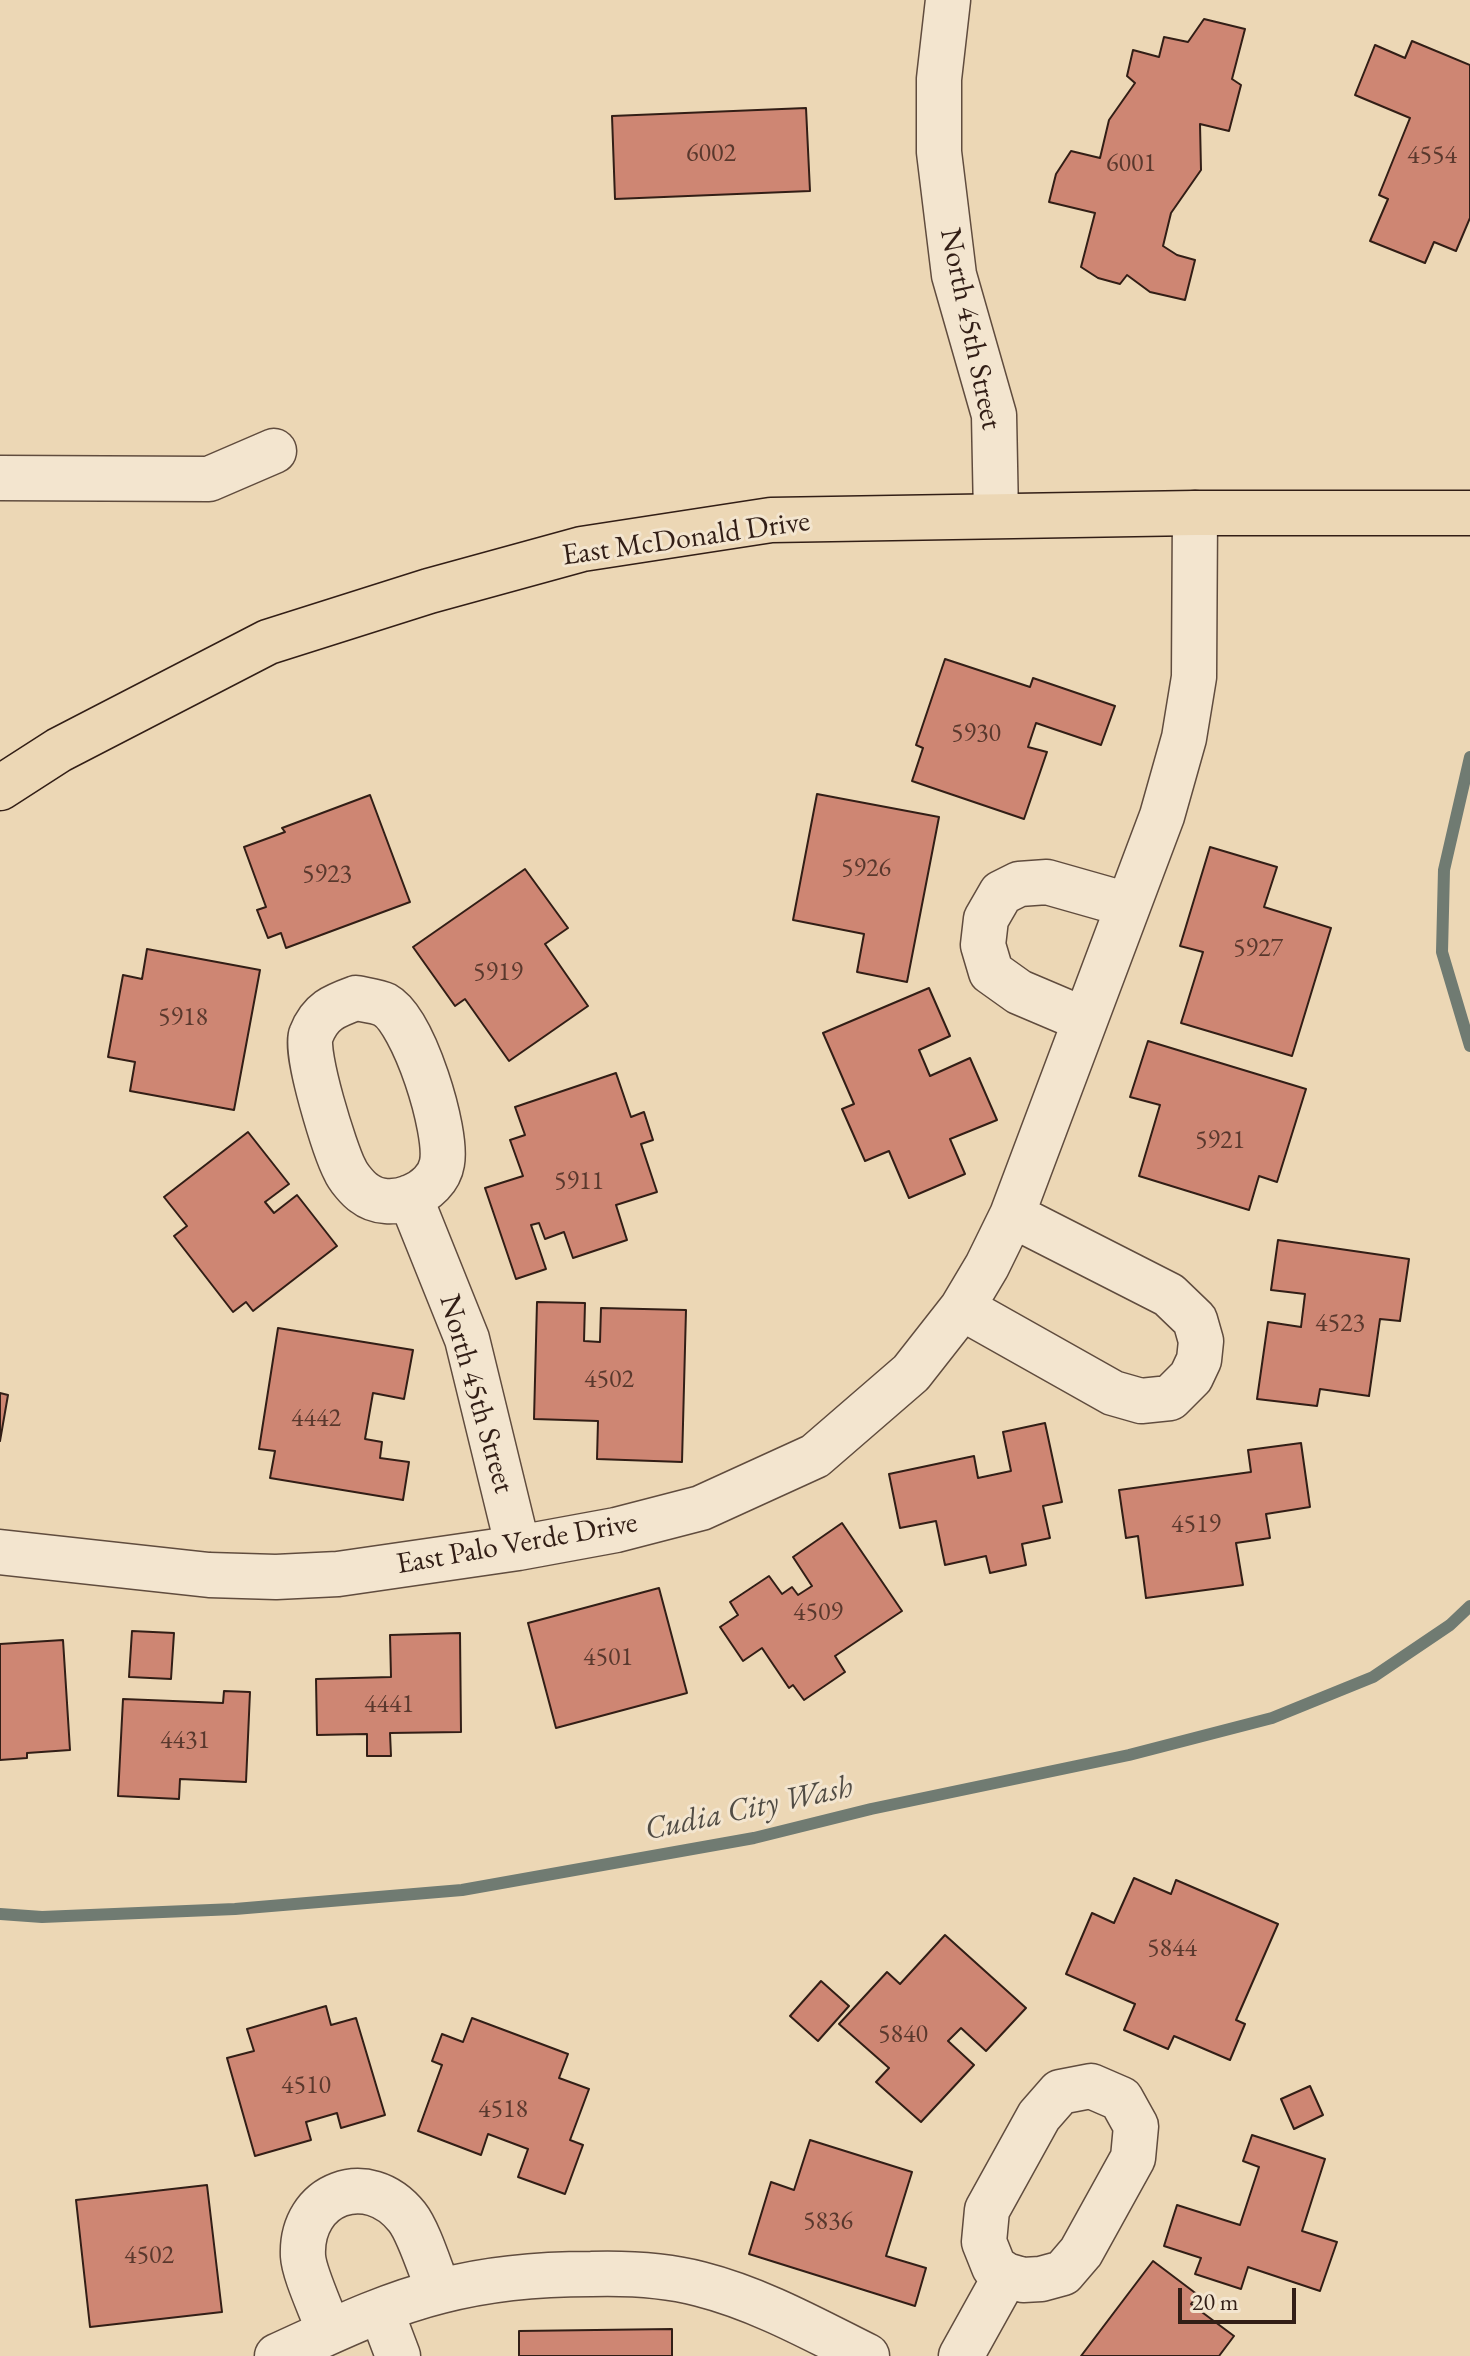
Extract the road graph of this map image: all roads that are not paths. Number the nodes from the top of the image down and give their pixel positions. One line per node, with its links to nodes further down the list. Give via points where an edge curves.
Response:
1 (948, 0): 6 (street, North 45th Street, via 939,79 939,152 954,275 994,415)
2 (274, 451): 3 (street, via 209,479)
3 (0, 478)
4 (1195, 513): 5 (main road, East McDonald Drive); 6 (main road, East McDonald Drive); 8 (street, East Palo Verde Drive, via 1194,677 1184,738)
5 (1470, 513)
6 (996, 515): 7 (main road, East McDonald Drive, via 771,520 582,549 268,642 59,750)
7 (0, 788)
8 (1128, 905): 9 (street, East Palo Verde Drive); 9 (street, via 1047,882 1019,884 1001,893 986,919 983,945 991,972 1019,992)
9 (1085, 1020): 11 (street, East Palo Verde Drive)
10 (410, 1197): 13 (street, North 45th Street, via 467,1339)
11 (1012, 1215): 12 (street, East Palo Verde Drive); 12 (street, via 1169,1295 1195,1320 1201,1341 1191,1377 1170,1398 1141,1401 1113,1393)
12 (962, 1308): 13 (street, East Palo Verde Drive, via 911,1373 815,1456 701,1508)
13 (518, 1548): 14 (street, East Palo Verde Drive, via 338,1574 276,1577 209,1575)
14 (0, 1552)
15 (1006, 2275): 22 (street)
16 (439, 2291): 17 (street); 18 (street, via 409,2219 382,2194 362,2190 336,2197 310,2218 303,2258); 21 (street, via 547,2274 621,2273 698,2283 765,2305)
17 (381, 2311): 18 (street); 20 (street)
18 (329, 2332): 19 (street)
19 (277, 2356)
20 (398, 2356)
21 (867, 2356)
22 (961, 2356)

